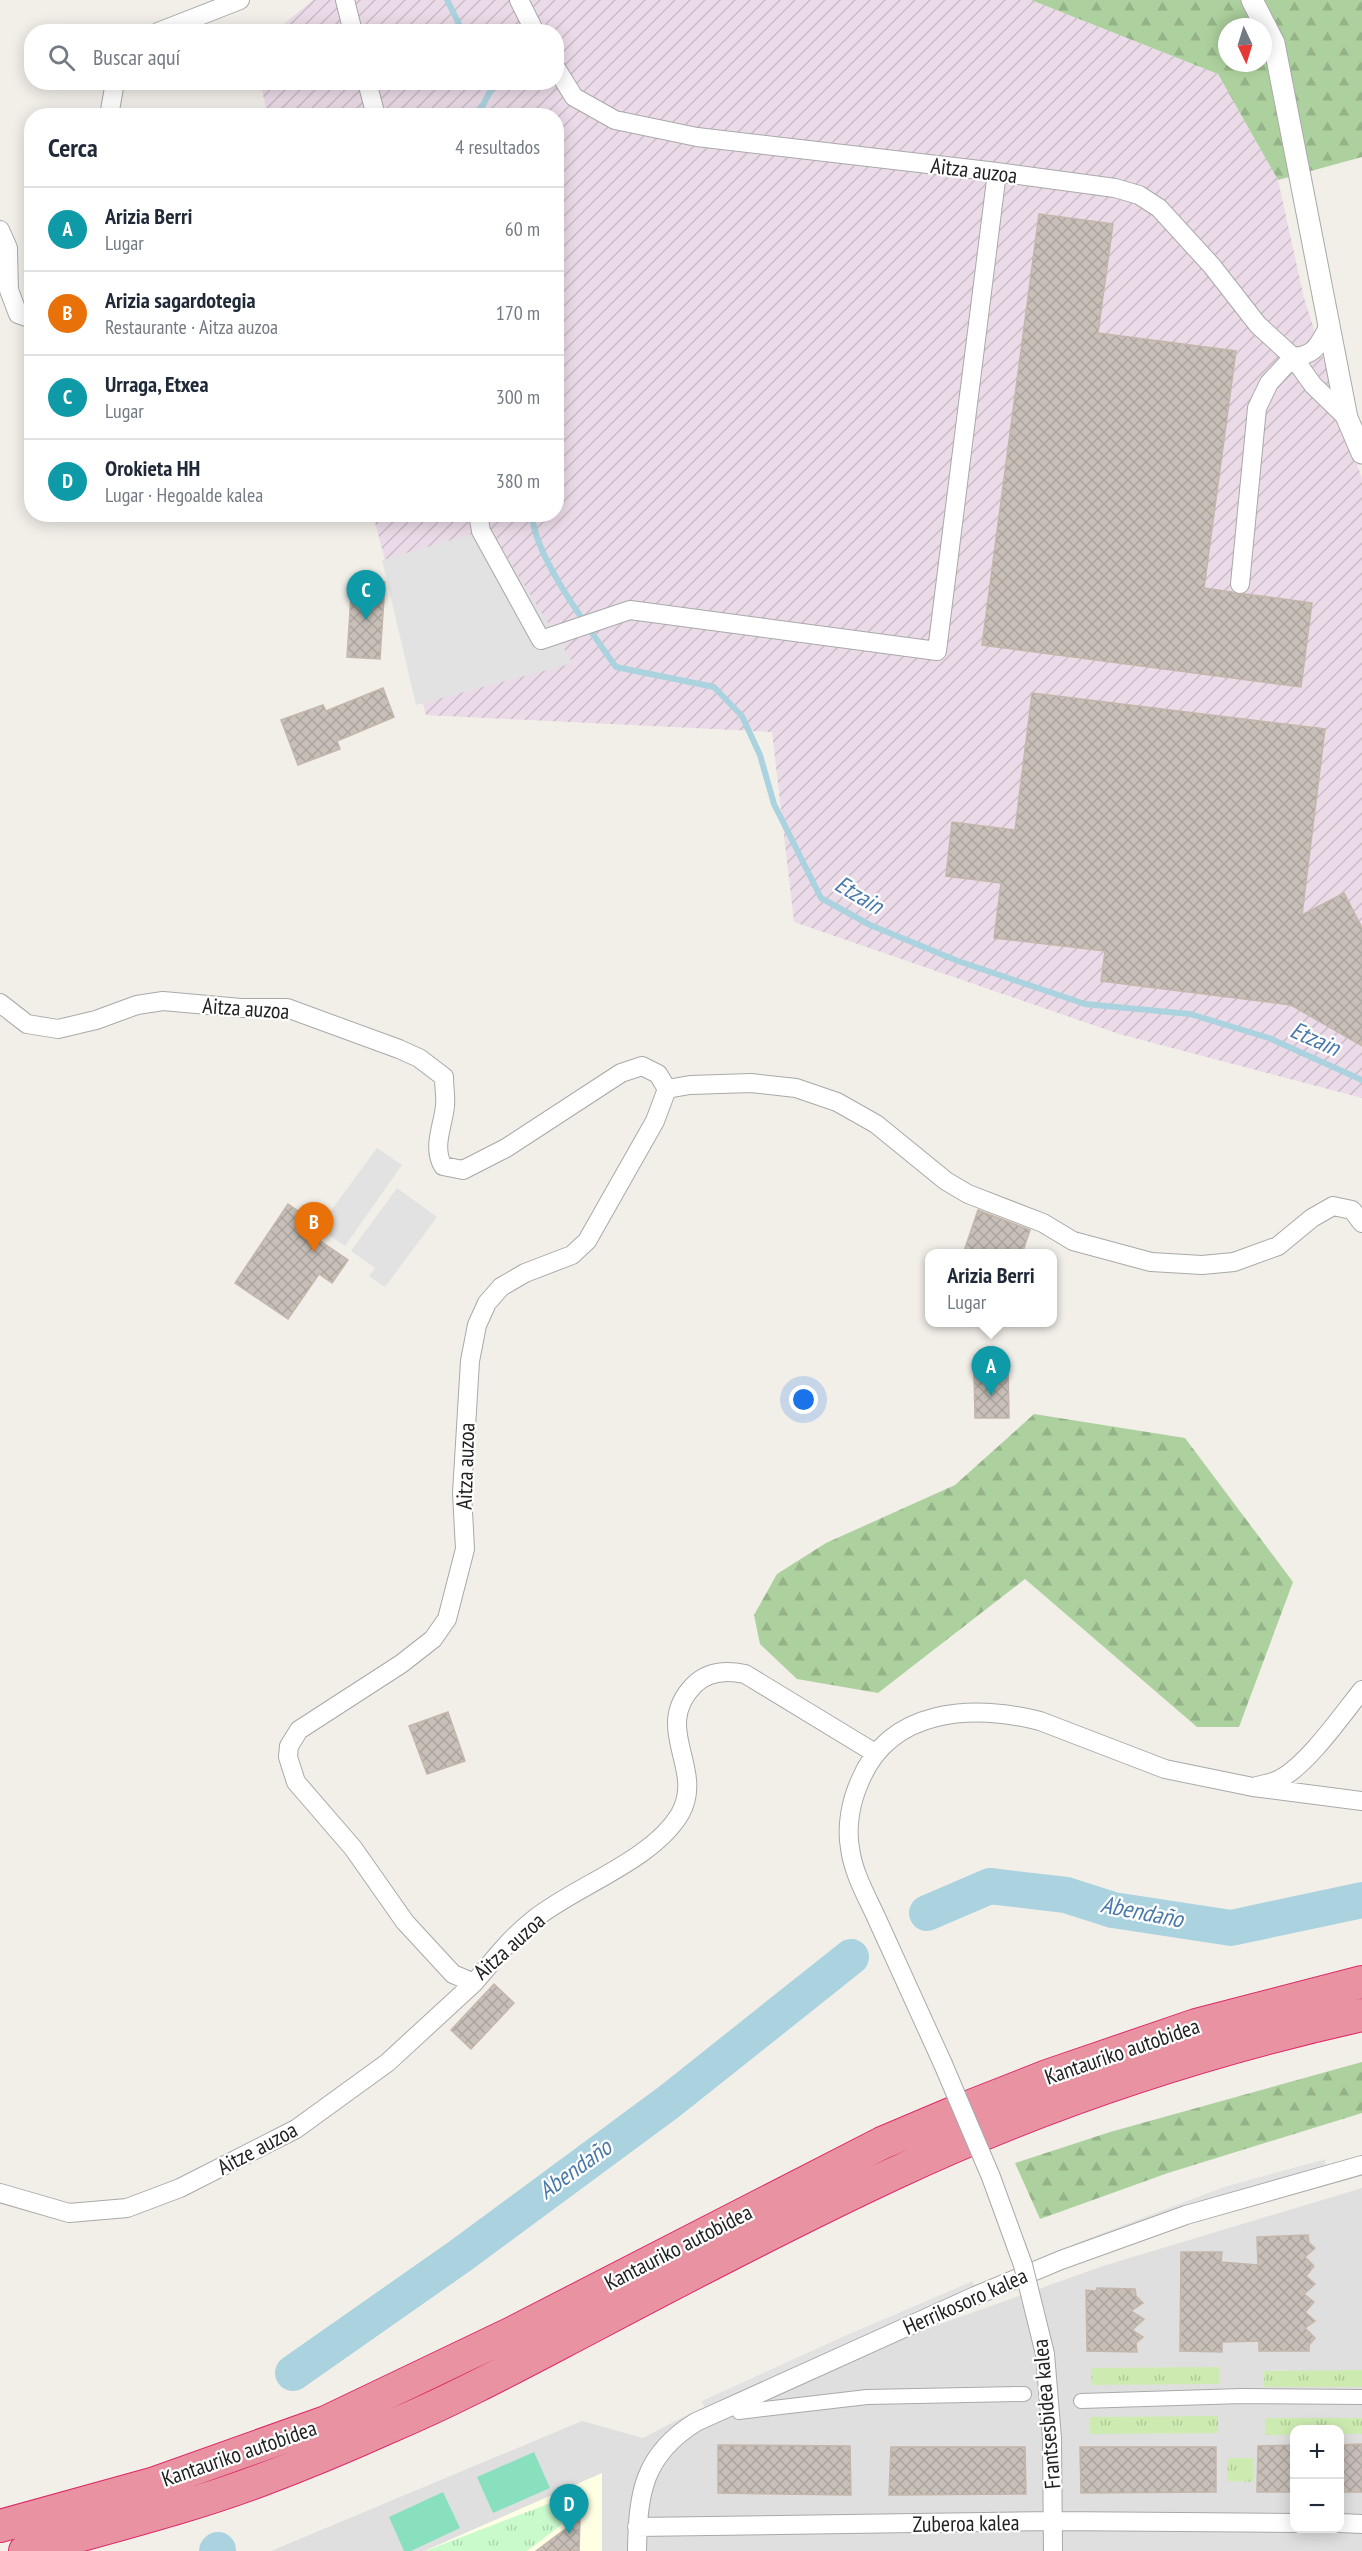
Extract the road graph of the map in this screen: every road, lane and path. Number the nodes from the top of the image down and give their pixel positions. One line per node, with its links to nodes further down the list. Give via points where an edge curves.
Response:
1 (240, 0): 5 (street)
2 (345, 0): 6 (street)
3 (519, 0): 7 (street)
4 (1252, 0): 16 (street, via 1274,43)
5 (178, 24)
6 (351, 24)
7 (531, 24)
8 (564, 81): 13 (street, Aitza auzoa, via 574,97 615,120 697,137)
9 (114, 90): 11 (street)
10 (369, 90): 12 (street)
11 (110, 108)
12 (374, 108)
13 (997, 172): 17 (street, Aitza auzoa, via 1115,188 1139,195 1159,208 1258,325); 20 (street, via 937,651 630,610 541,640)
14 (0, 230): 15 (street, via 8,248 9,290 18,314)
15 (24, 316)
16 (1329, 326): 17 (street, via 1315,350 1308,356); 18 (street)
17 (1293, 357): 18 (street, Aitza auzoa, via 1313,385); 21 (street, via 1269,383 1257,408)
18 (1347, 418): 19 (street)
19 (1362, 453)
20 (479, 522)
21 (1240, 584)
22 (0, 1003): 23 (street, Aitza auzoa, via 27,1024 58,1029 136,1005 163,1001 287,1008 399,1049 444,1077 446,1104 438,1158 443,1166 463,1170 506,1148 621,1073 642,1066 658,1074)
23 (667, 1089): 24 (street, via 751,1083 796,1088 837,1102 876,1124 968,1194 1043,1223 1073,1240 1151,1262 1234,1262 1278,1246 1333,1206 1352,1210); 30 (street, Aitza auzoa, via 655,1121 587,1241 572,1255 501,1287 487,1303 477,1325 470,1361 462,1493 465,1549 447,1619 433,1639 299,1730 289,1746 288,1758 296,1782 353,1848 405,1922 453,1974)
24 (1362, 1223)
25 (1362, 1690): 27 (street, via 1299,1763 1280,1779)
26 (875, 1753): 27 (street, via 889,1738 932,1717 1006,1714 1040,1721 1165,1769); 30 (street, Aitza auzoa, via 745,1674 733,1671 706,1676 688,1691 677,1710 676,1733 687,1779 685,1801 674,1822 647,1848 534,1919); 38 (street, Frantsesbidea kalea, bridge, via 855,1793 848,1830 850,1848 862,1885 991,2177 1023,2265 1044,2354 1052,2438)
27 (1253, 1787): 28 (street)
28 (1362, 1801)
29 (1362, 1982): 42 (highway, Kantauriko autobidea, via 1196,2025 963,2109 882,2143 512,2333 326,2422 152,2484)
30 (474, 1983): 33 (street, Aitze auzoa, via 387,2063 296,2129 180,2188 127,2208 69,2213)
31 (1362, 2015): 44 (highway, Kantauriko autobidea, via 1203,2056 1036,2112 894,2173 392,2426 241,2487)
32 (1362, 2165): 43 (street, Herrikosoro kalea, via 1197,2211 1061,2260 696,2422 665,2448 646,2476)
33 (0, 2193)
34 (1024, 2394): 37 (street, via 867,2397)
35 (1362, 2397): 36 (street)
36 (1081, 2401)
37 (739, 2412)
38 (1053, 2522): 39 (street, Zuberoa kalea); 43 (street, Zuberoa kalea); 46 (street, Frantsesbidea kalea)
39 (1290, 2523)
40 (1344, 2523): 41 (street)
41 (1362, 2524)
42 (0, 2526)
43 (637, 2527): 45 (street, Herrikosoro kalea)
44 (25, 2551)
45 (637, 2551)
46 (1053, 2551)

